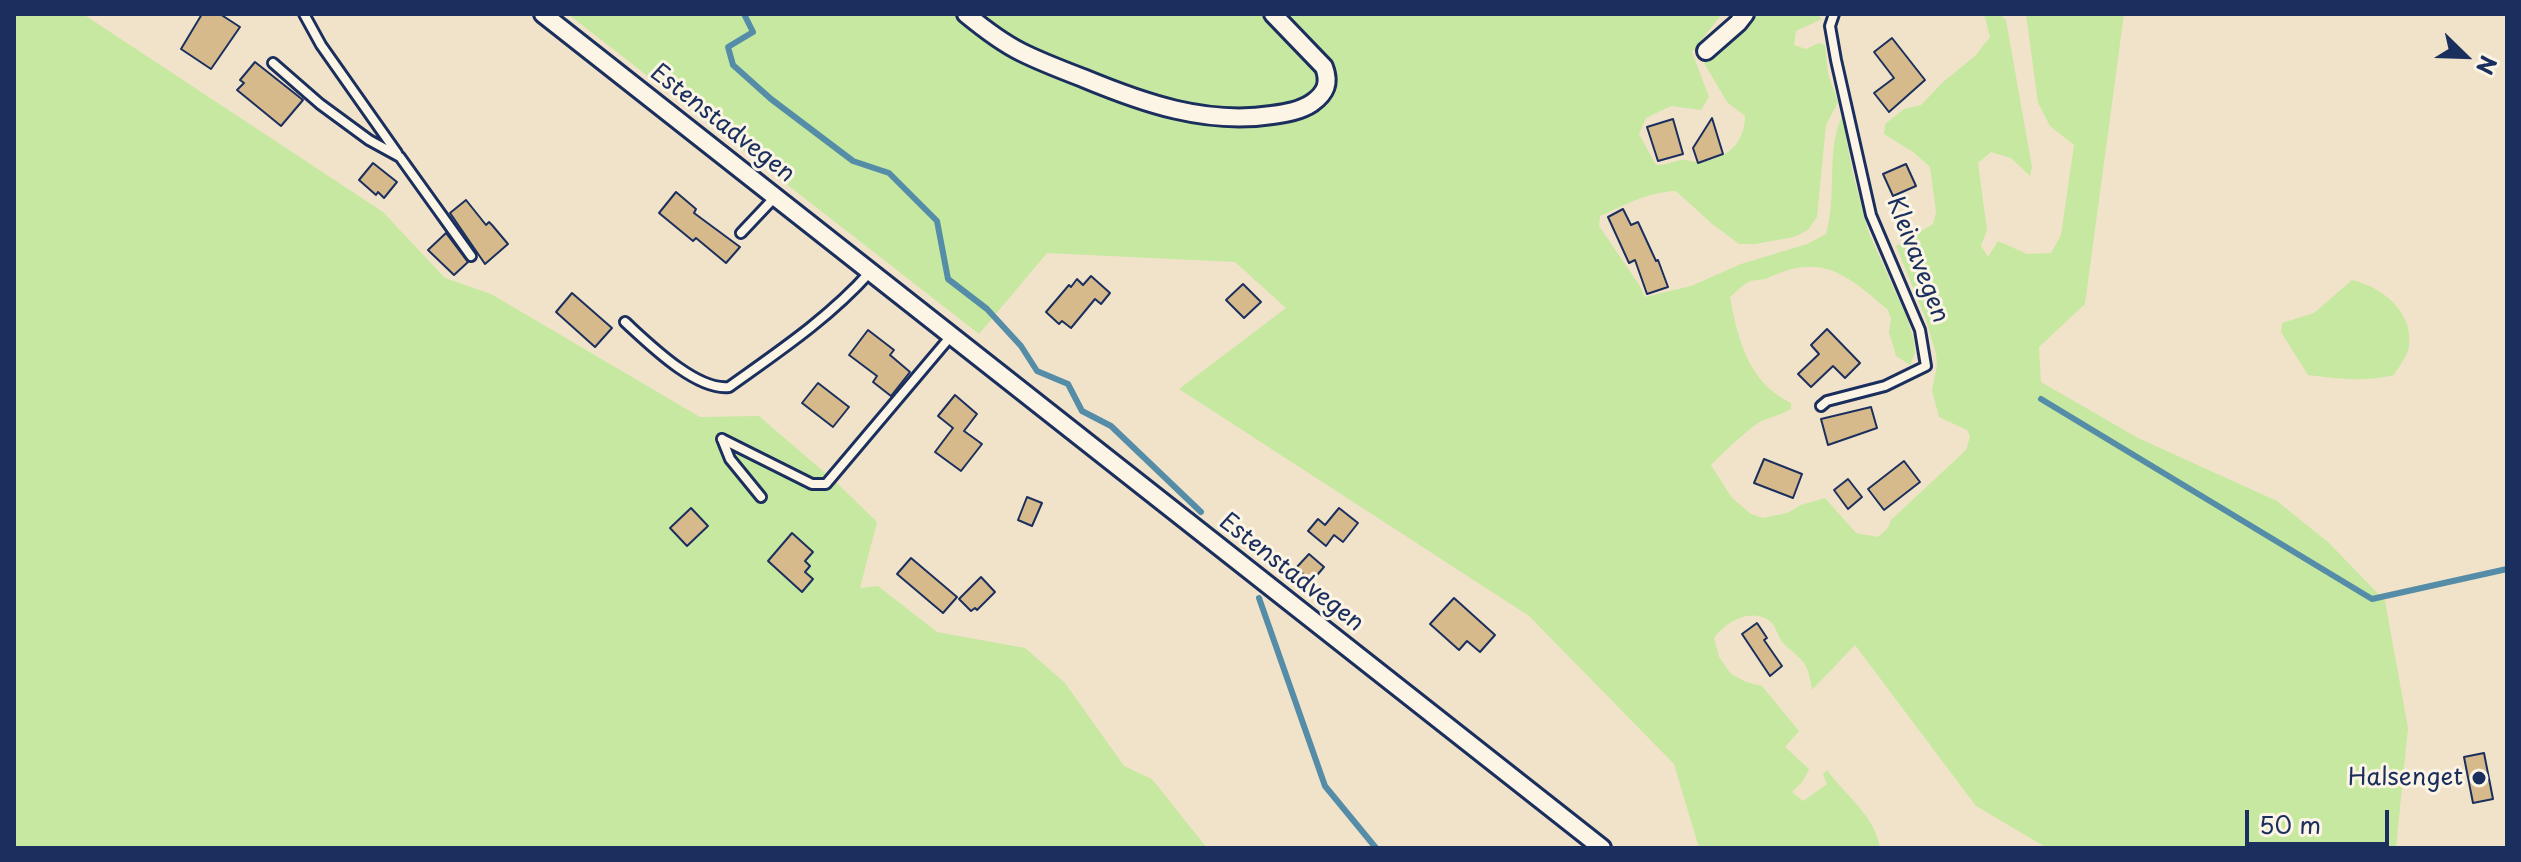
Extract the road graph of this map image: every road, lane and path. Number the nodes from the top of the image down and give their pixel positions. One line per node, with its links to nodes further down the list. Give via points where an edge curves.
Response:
1 (304, 14): 9 (lane)
2 (543, 14): 10 (street, Estenstadvegen)
3 (966, 14): 4 (street, via 1020,52 1137,100 1191,114 1232,117 1307,107 1326,87 1324,67)
4 (1273, 14)
5 (1745, 14): 7 (street)
6 (1834, 14): 16 (lane, Kleivavegen, via 1830,26 1836,60 1871,215 1920,330 1926,366 1885,386)
7 (1706, 51)
8 (273, 63): 9 (lane, via 320,104)
9 (400, 157): 12 (lane)
10 (775, 197): 11 (lane); 13 (street, Estenstadvegen)
11 (741, 233)
12 (471, 256)
13 (870, 272): 14 (lane, via 801,336 729,387 704,384); 15 (street, Estenstadvegen)
14 (625, 322)
15 (952, 335): 17 (lane, via 826,484 812,484 722,439 730,459); 18 (street, Estenstadvegen)
16 (1821, 406)
17 (761, 497)
18 (1602, 848)

